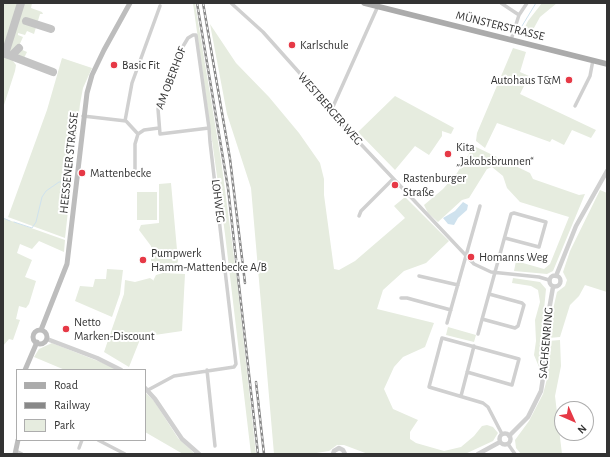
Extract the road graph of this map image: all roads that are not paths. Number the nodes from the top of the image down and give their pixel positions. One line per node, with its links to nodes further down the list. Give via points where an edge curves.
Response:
1 (130, 3): 15 (main road, HEESSENER STRASSE, via 95,68)
2 (231, 3): 14 (street, WESTBERGER WEG, via 263,32)
3 (364, 3): 7 (main road, MÜNSTERSTRASSE)
4 (501, 3): 8 (street)
5 (527, 3): 8 (street)
6 (160, 6): 16 (street, via 132,83)
7 (378, 6): 10 (main road, MÜNSTERSTRASSE); 14 (street)
8 (519, 15): 10 (street)
9 (196, 35): 17 (street, AM OBERHOF, via 188,38 179,54 158,109); 18 (street, LOHWEG)
10 (511, 40): 11 (main road, MÜNSTERSTRASSE)
11 (593, 60): 12 (main road, MÜNSTERSTRASSE); 13 (street, via 590,76)
12 (607, 64)
13 (575, 106)
14 (331, 111): 22 (street, WESTBERGER WEG)
15 (83, 116): 16 (street); 38 (main road, HEESSENER STRASSE, via 67,264)
16 (125, 121): 19 (street)
17 (159, 128): 18 (street, via 160,134); 19 (street, via 144,130)
18 (208, 128): 45 (street, LOHWEG, via 236,362 234,367)
19 (138, 134): 21 (street, via 135,144)
20 (607, 171): 29 (street, SACHSENRING, via 576,226)
21 (135, 178)
22 (393, 179): 24 (street); 26 (street, WESTBERGER WEG)
23 (480, 206): 26 (street)
24 (359, 216)
25 (505, 238): 25 (street, via 513,213 546,222 539,247); 27 (street)
26 (466, 255): 27 (street, WESTBERGER WEG, via 481,269); 31 (street)
27 (495, 273): 30 (street, WESTBERGER WEG); 33 (street)
28 (419, 276): 31 (street)
29 (556, 276): 30 (street); 32 (street, SACHSENRING, via 560,283)
30 (549, 280): 32 (street)
31 (458, 285): 35 (street)
32 (553, 287): 50 (street, SACHSENRING, via 541,391 528,417)
33 (489, 294): 36 (street); 36 (street, via 522,303 524,306 518,326 515,328)
34 (401, 298): 35 (street)
35 (451, 310): 37 (street)
36 (482, 318): 39 (street)
37 (447, 323)
38 (41, 330): 40 (main road, via 45,332); 41 (main road, HEESSENER STRASSE, via 34,334)
39 (478, 334)
40 (47, 339): 41 (main road, via 42,343); 44 (street)
41 (36, 342): 43 (main road, HEESSENER STRASSE)
42 (474, 346): 46 (street); 46 (street, via 519,359 512,385); 48 (street, via 442,338 429,387)
43 (25, 369)
44 (119, 369)
45 (208, 370): 47 (street, via 174,376); 56 (street)
46 (467, 372): 48 (street)
47 (146, 389): 63 (street, via 182,439)
48 (461, 396): 49 (street, via 486,405)
49 (502, 434): 50 (street); 54 (street, via 499,437)
50 (509, 436): 55 (street)
51 (18, 441): 59 (main road)
52 (82, 441): 57 (street)
53 (100, 441): 58 (street)
54 (500, 442): 55 (street); 66 (street)
55 (508, 444): 67 (street)
56 (215, 446)
57 (79, 448)
58 (114, 448): 61 (street); 62 (street)
59 (16, 452): 60 (street)
60 (22, 454)
61 (112, 454)
62 (125, 454)
63 (199, 454)
64 (333, 454): 65 (street, via 339,448)
65 (345, 454)
66 (478, 454)
67 (515, 454)

